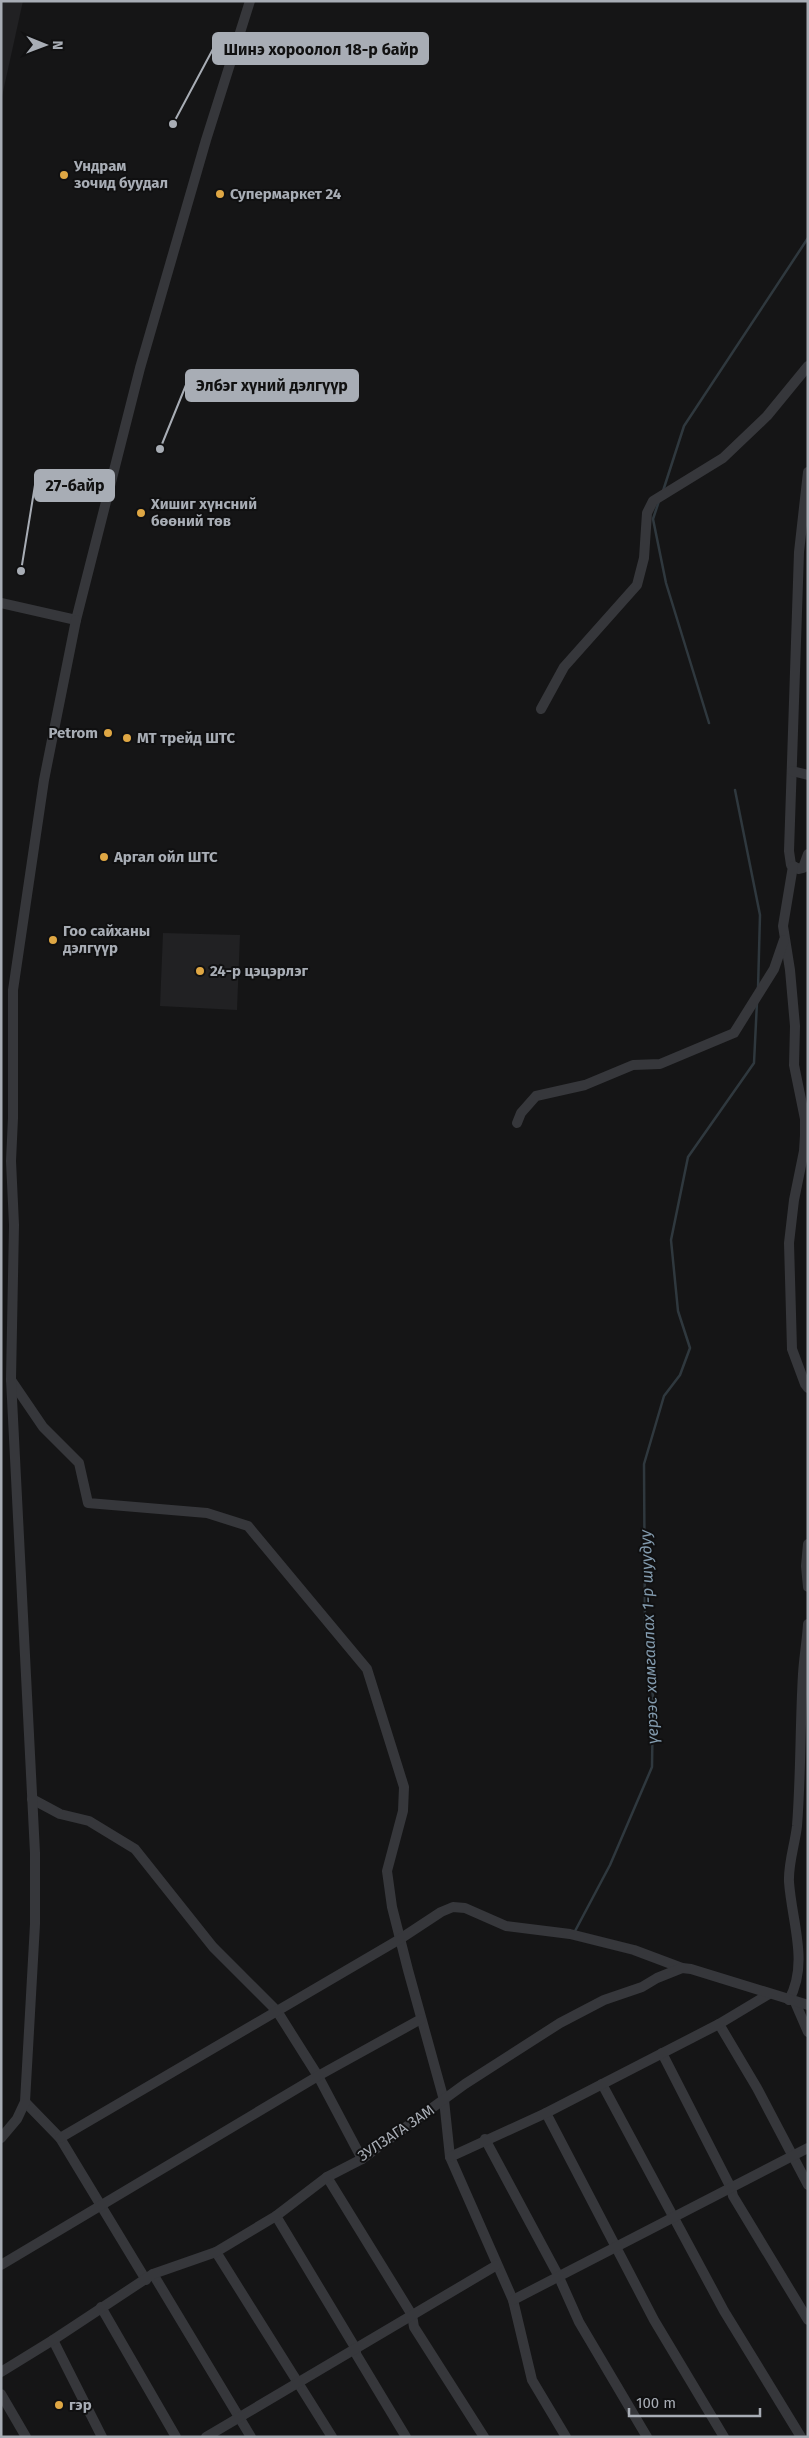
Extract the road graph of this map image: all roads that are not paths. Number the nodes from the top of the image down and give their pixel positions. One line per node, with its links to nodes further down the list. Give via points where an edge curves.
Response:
1 (250, 1): 5 (street, via 140,368)
2 (808, 366): 6 (street, via 767,416 723,458 653,501 647,513 644,558 636,585 564,667)
3 (808, 472): 7 (street, via 799,552)
4 (1, 603): 5 (street)
5 (76, 620): 13 (street, via 44,780 13,990)
6 (542, 709)
7 (792, 771): 8 (street); 10 (street, via 789,851)
8 (808, 775)
9 (808, 854): 10 (street, via 803,868)
10 (793, 866): 11 (street, via 783,926)
11 (785, 937): 12 (street, via 774,969 734,1033 660,1064 632,1065 585,1085 536,1096); 15 (street, via 795,1026 794,1065 805,1118 804,1151 789,1243 792,1349)
12 (517, 1123)
13 (11, 1379): 14 (street); 19 (street); 20 (street, via 44,1427 79,1462 88,1503 207,1513 248,1526 367,1669 404,1787 402,1811 387,1872)
14 (1, 1385)
15 (808, 1388)
16 (808, 1544): 17 (street)
17 (808, 1587)
18 (808, 1624): 22 (street, via 797,1826 789,1882 802,1943)
19 (32, 1799): 26 (street, via 60,1814 89,1821 135,1850 213,1947); 34 (street, via 35,1924)
20 (400, 1939): 21 (street, via 441,1912 453,1907 465,1908 506,1926 570,1934 634,1950); 26 (street); 27 (street)
21 (682, 1968): 23 (street); 33 (street, ЗУЛЗАГА ЗАМ, via 604,2000 560,2023)
22 (803, 1983): 24 (street)
23 (769, 1994): 24 (street); 28 (street)
24 (792, 2001): 25 (street); 29 (street)
25 (808, 2006)
26 (277, 2011): 31 (street); 37 (street)
27 (421, 2019): 31 (street); 33 (street)
28 (719, 2024): 30 (street); 40 (street, via 757,2088)
29 (808, 2032)
30 (662, 2053): 32 (street); 45 (street)
31 (318, 2076): 42 (street); 46 (street)
32 (602, 2084): 35 (street); 48 (street)
33 (444, 2100): 41 (street); 42 (street, ЗУЛЗАГА ЗАМ)
34 (25, 2102): 36 (street, via 17,2119); 37 (street)
35 (546, 2113): 38 (street); 49 (street)
36 (1, 2138)
37 (60, 2138): 46 (street)
38 (485, 2140): 41 (street); 53 (street)
39 (808, 2148): 40 (street)
40 (791, 2156): 44 (street); 45 (street)
41 (450, 2157): 52 (street)
42 (362, 2158): 43 (street, ЗУЛЗАГА ЗАМ)
43 (327, 2177): 47 (street, ЗУЛЗАГА ЗАМ); 57 (street)
44 (808, 2185)
45 (731, 2188): 48 (street); 58 (street)
46 (101, 2205): 51 (street); 54 (street)
47 (276, 2216): 50 (street, ЗУЛЗАГА ЗАМ); 60 (street)
48 (673, 2216): 49 (street); 76 (street, via 724,2311)
49 (617, 2248): 53 (street); 75 (street, via 654,2320)
50 (216, 2252): 54 (street, ЗУЛЗАГА ЗАМ); 62 (street)
51 (1, 2265)
52 (497, 2265): 55 (street); 57 (street)
53 (558, 2276): 55 (street); 74 (street, via 579,2322)
54 (149, 2277): 56 (street, ЗУЛЗАГА ЗАМ); 64 (street)
55 (513, 2300): 73 (street, via 532,2380)
56 (101, 2308): 59 (street, ЗУЛЗАГА ЗАМ); 67 (street)
57 (412, 2315): 60 (street); 72 (street, via 414,2327)
58 (808, 2320)
59 (53, 2340): 61 (street, ЗУЛЗАГА ЗАМ); 66 (street)
60 (356, 2349): 62 (street); 71 (street)
61 (1, 2372)
62 (300, 2383): 64 (street); 70 (street)
63 (1, 2394): 65 (street)
64 (240, 2418): 68 (street); 69 (street)
65 (26, 2437)
66 (102, 2437)
67 (176, 2437)
68 (206, 2437)
69 (251, 2437)
70 (332, 2437)
71 (406, 2437)
72 (484, 2437)
73 (566, 2437)
74 (647, 2437)
75 (724, 2437)
76 (801, 2437)

